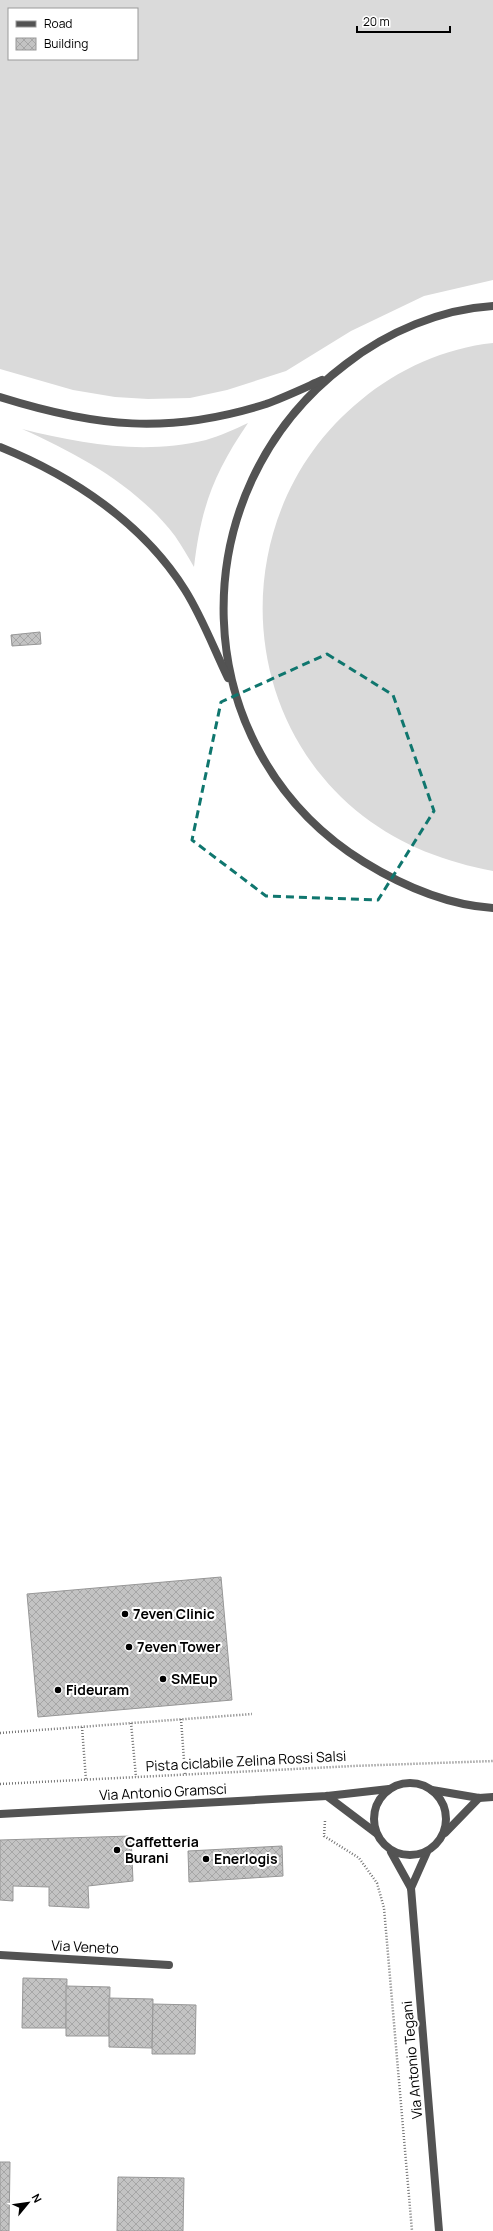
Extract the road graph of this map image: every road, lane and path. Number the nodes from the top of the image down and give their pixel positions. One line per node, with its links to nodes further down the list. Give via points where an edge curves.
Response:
1 (493, 306): 2 (street, via 439,316 399,331 361,352)
2 (326, 378): 3 (street, via 267,403 191,422 109,423 66,416); 5 (street, via 299,405 276,435 256,468 236,517 224,577 222,615)
3 (0, 397)
4 (0, 447): 5 (street, via 27,458 94,497 125,521 185,590)
5 (234, 690): 6 (street, via 252,736 277,780 309,818 346,851 389,877 435,896)
6 (493, 908)
7 (252, 1714): 8 (path)
8 (181, 1719): 9 (path); 13 (path)
9 (131, 1723): 10 (path); 14 (path)
10 (82, 1727): 11 (path); 15 (path)
11 (0, 1733)
12 (493, 1761): 13 (path, Pista ciclabile Zelina Rossi Salsi)
13 (185, 1774): 14 (path, Pista ciclabile Zelina Rossi Salsi)
14 (136, 1777): 15 (path, Pista ciclabile Zelina Rossi Salsi)
15 (86, 1780): 16 (path, Pista ciclabile Zelina Rossi Salsi)
16 (0, 1784)
17 (389, 1789): 18 (street, via 399,1784 411,1783); 19 (street, Via Antonio Gramsci); 23 (street, via 380,1797 375,1808 373,1821)
18 (432, 1790): 21 (street); 24 (street, via 445,1810 447,1822)
19 (327, 1796): 22 (street, Via Antonio Gramsci); 23 (street); 30 (path, via 324,1836 359,1858 377,1883 384,1908)
20 (493, 1796): 21 (street)
21 (479, 1798): 24 (street)
22 (0, 1814)
23 (376, 1833): 25 (street)
24 (444, 1834): 26 (street)
25 (391, 1852): 26 (street, via 403,1856 416,1856); 27 (street, Via Antonio Tegani)
26 (427, 1852): 27 (street, Via Antonio Tegani)
27 (412, 1888): 31 (street, Via Antonio Tegani)
28 (0, 1955): 29 (street, Via Veneto)
29 (169, 1965)
30 (412, 2231)
31 (439, 2231)

